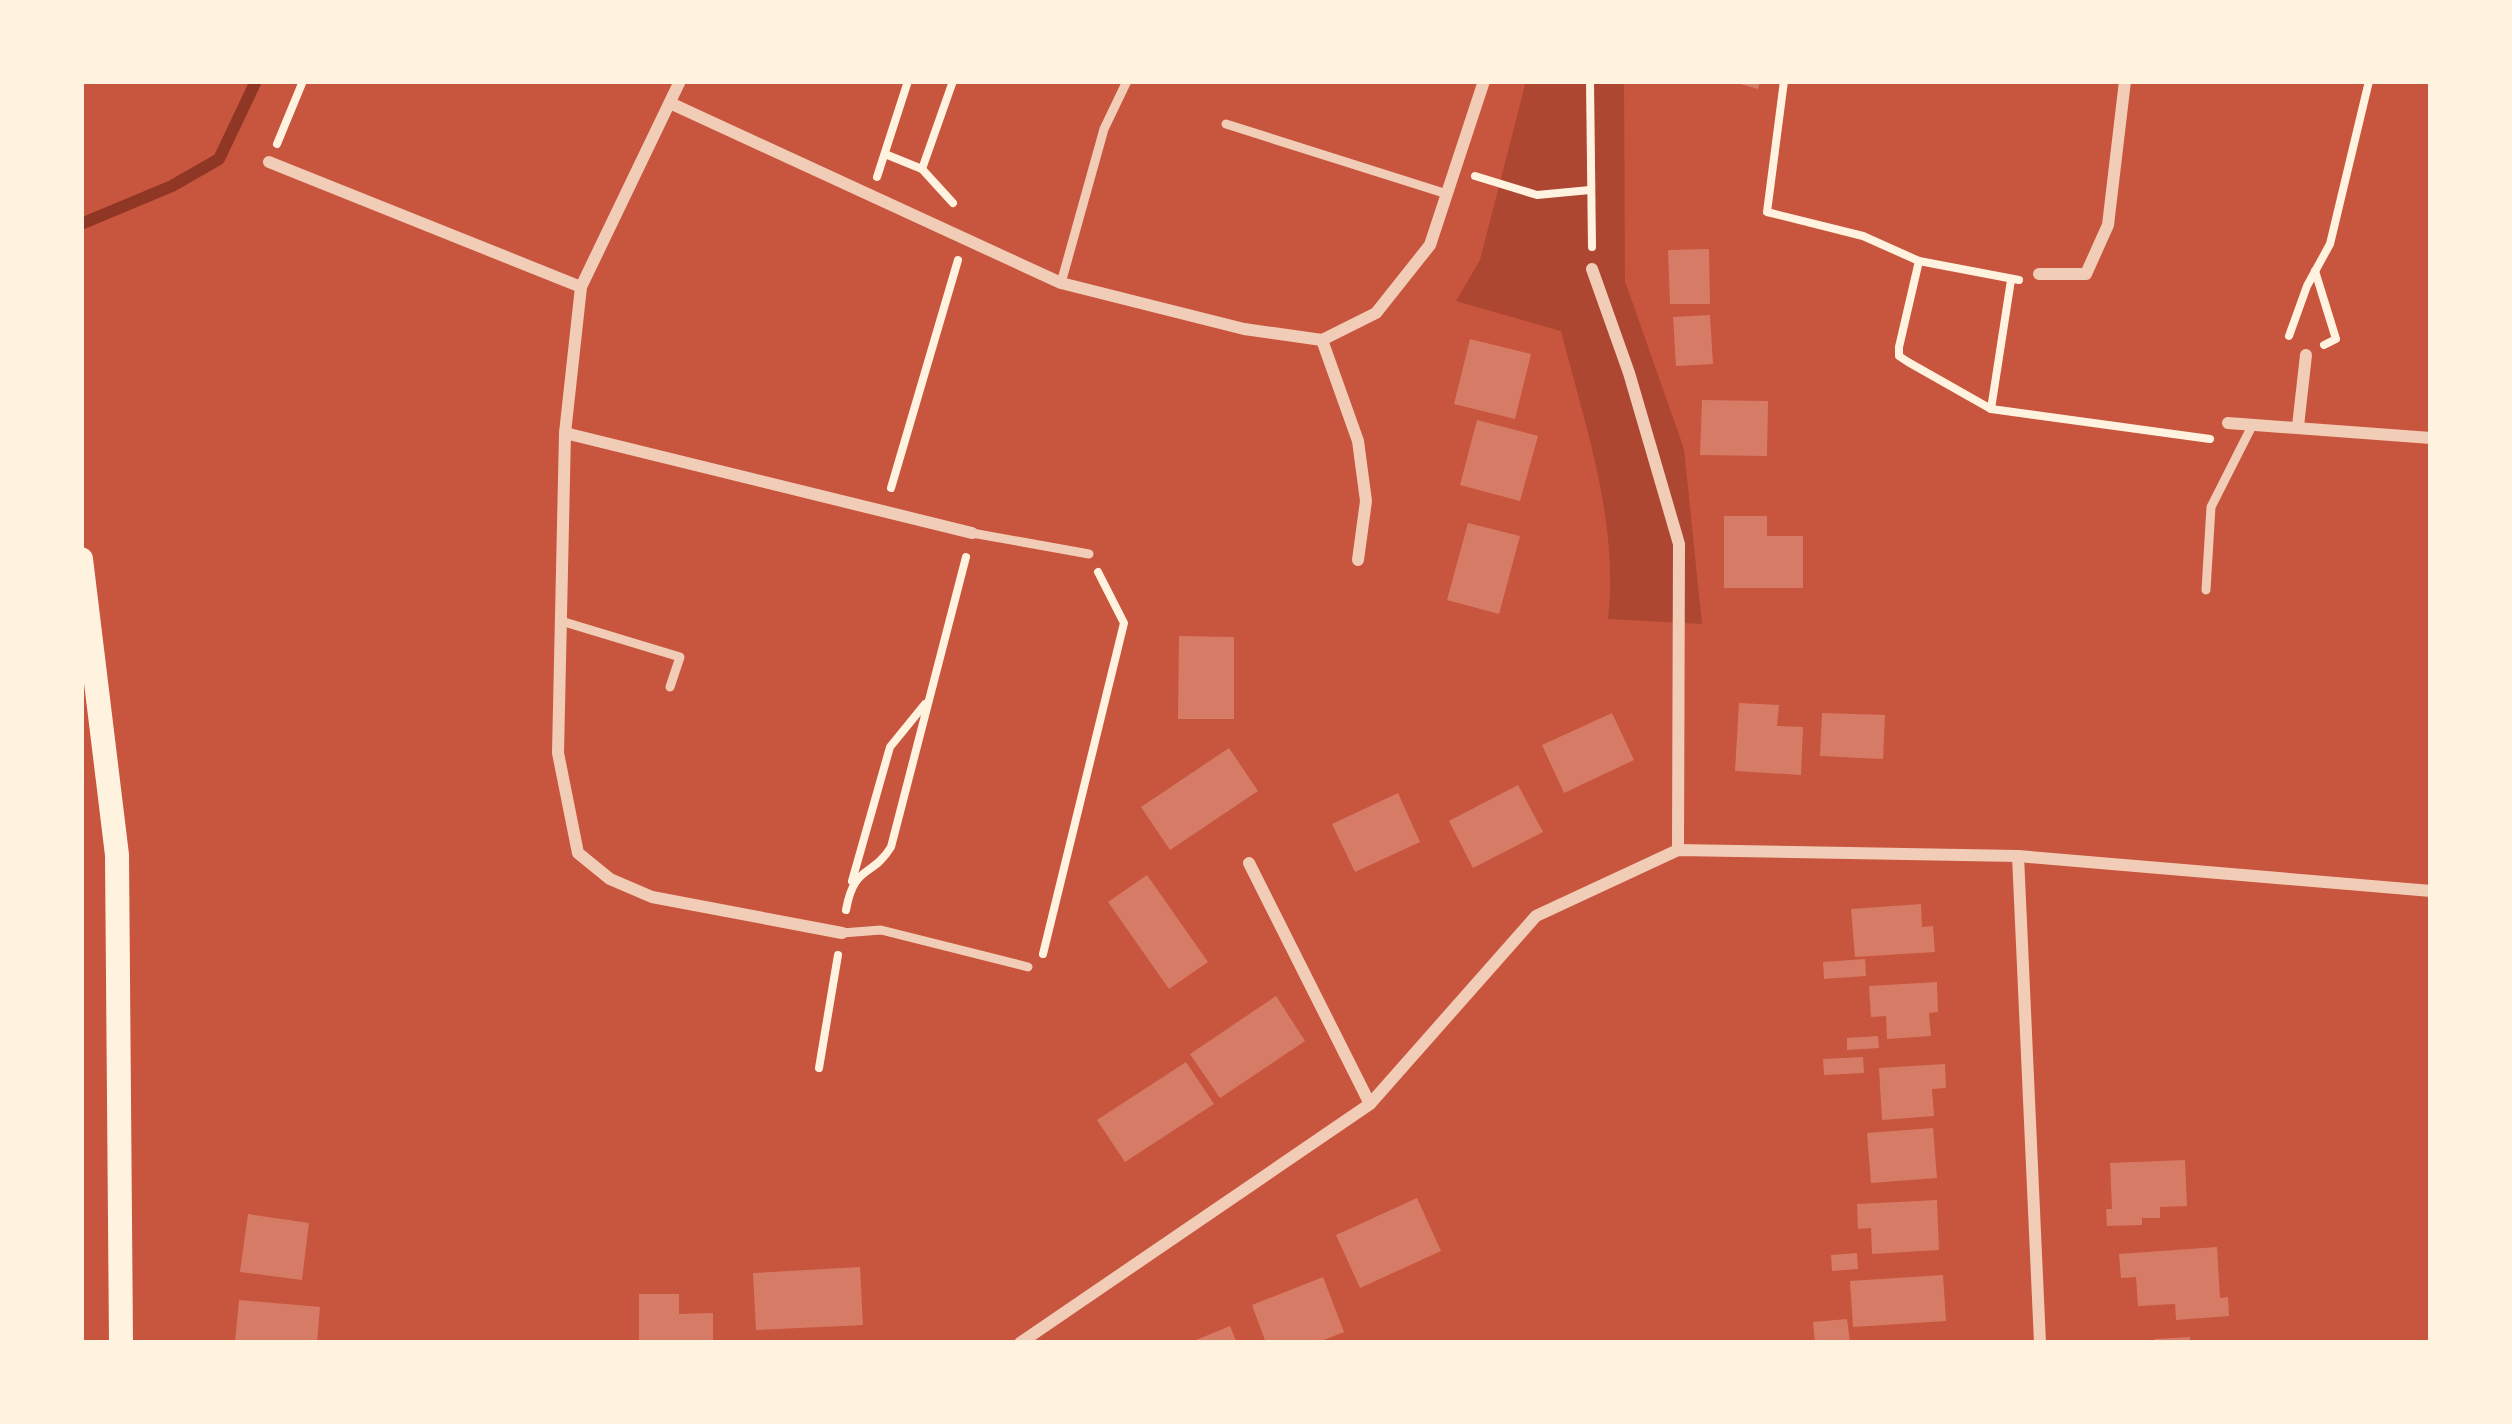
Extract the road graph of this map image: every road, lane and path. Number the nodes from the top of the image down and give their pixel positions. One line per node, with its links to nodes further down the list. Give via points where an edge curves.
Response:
1 (303, 81): 14 (path)
2 (680, 81): 11 (street)
3 (908, 81): 13 (path)
4 (953, 81): 15 (path)
5 (1127, 81): 26 (lane, via 1104,129)
6 (1484, 81): 16 (street)
7 (1590, 81): 17 (path)
8 (1784, 81): 21 (path, via 1767,212 1863,236)
9 (2125, 81): 24 (street, via 2108,225 2086,274)
10 (2368, 81): 23 (path, via 2330,244)
11 (670, 103): 19 (street); 27 (street)
12 (1226, 124): 18 (lane)
13 (885, 154): 15 (path); 19 (path)
14 (269, 162): 27 (street)
15 (922, 169): 20 (path, via 964,214)
16 (1455, 170): 17 (path, via 1538,195); 18 (street)
17 (1590, 190): 22 (path)
18 (1447, 194): 28 (street, via 1430,245 1376,313)
19 (871, 195): 20 (street)
20 (965, 238): 26 (street); 36 (path)
21 (1919, 260): 25 (path); 30 (path, via 1899,356)
22 (1592, 269): 45 (street, via 1679,544)
23 (2315, 271): 29 (path, via 2287,344); 29 (path, via 2336,340)
24 (2039, 274): 25 (path)
25 (2011, 280): 30 (path)
26 (1061, 283): 28 (street)
27 (581, 287): 34 (street)
28 (1322, 340): 40 (street, via 1358,441 1366,501)
29 (2306, 355): 33 (street)
30 (1991, 409): 31 (path, via 2215,440)
31 (2228, 424): 32 (street)
32 (2253, 424): 33 (street); 41 (lane, via 2211,507)
33 (2298, 426): 35 (street)
34 (566, 433): 36 (street); 42 (street)
35 (2431, 438)
36 (884, 512): 37 (street)
37 (972, 532): 38 (lane); 44 (path)
38 (1089, 554): 51 (path, via 1124,623 1045,952)
39 (81, 560): 54 (main road, via 117,855)
40 (1358, 560)
41 (2206, 590)
42 (561, 621): 43 (lane, via 680,657); 50 (street, via 558,753 578,853 652,897)
43 (670, 687)
44 (928, 701): 48 (path, via 890,747); 48 (path, via 891,847)
45 (1678, 850): 46 (street); 53 (street, via 1536,916)
46 (2018, 856): 49 (street); 56 (street)
47 (1249, 863): 53 (street)
48 (850, 888): 50 (path)
49 (2431, 891)
50 (842, 933): 51 (lane, via 881,930); 52 (path)
51 (1028, 967)
52 (819, 1068)
53 (1370, 1104): 55 (street)
54 (121, 1343)
55 (1020, 1343)
56 (2040, 1343)

